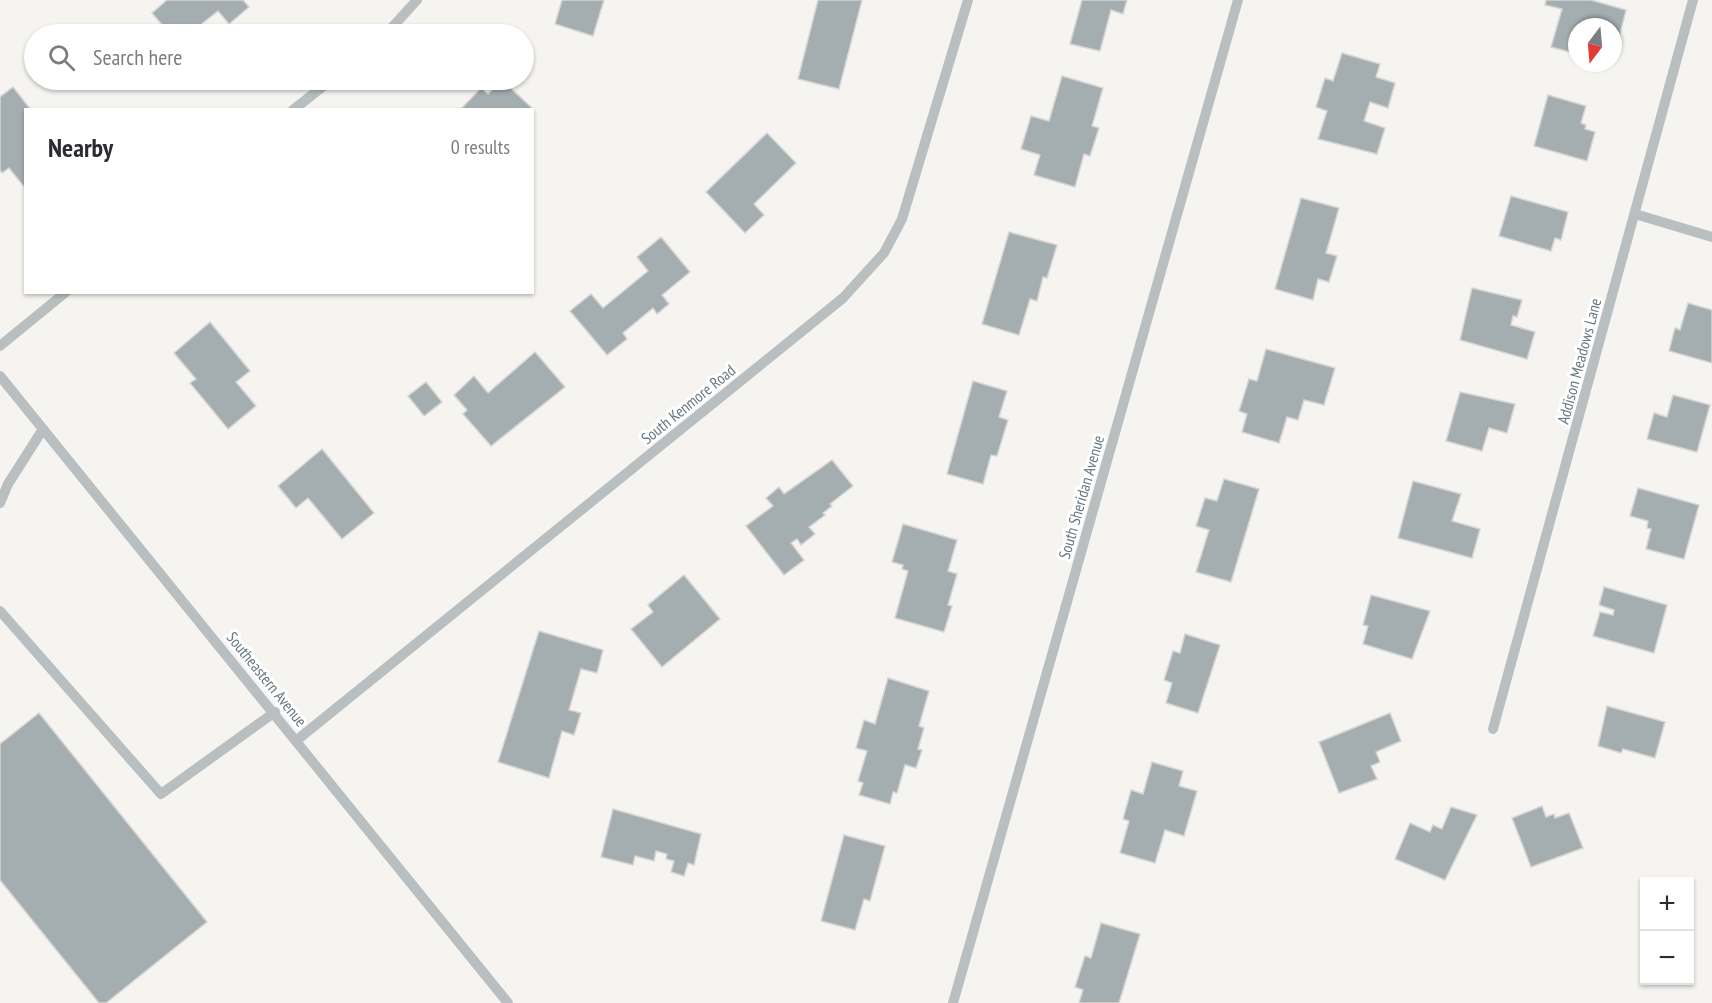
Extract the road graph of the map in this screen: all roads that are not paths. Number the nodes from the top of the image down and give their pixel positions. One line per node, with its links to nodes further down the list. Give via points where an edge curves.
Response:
1 (417, 0): 5 (street)
2 (968, 0): 18 (street, South Kenmore Road, via 907,207 884,253 870,271 834,305)
3 (1238, 0): 20 (street, South Sheridan Avenue)
4 (1693, 0): 8 (street, Addison Meadows Lane)
5 (396, 24)
6 (318, 90): 7 (street)
7 (296, 108)
8 (1635, 214): 9 (street); 17 (street, Addison Meadows Lane)
9 (1712, 237)
10 (64, 294): 11 (street)
11 (0, 346)
12 (0, 376): 13 (street, Southeastern Avenue)
13 (44, 429): 14 (street); 16 (street, Southeastern Avenue)
14 (0, 503)
15 (0, 611): 16 (street, via 161,794)
16 (275, 712): 18 (street, Southeastern Avenue)
17 (1493, 729)
18 (297, 740): 19 (street, Southeastern Avenue)
19 (508, 1003)
20 (953, 1003)

